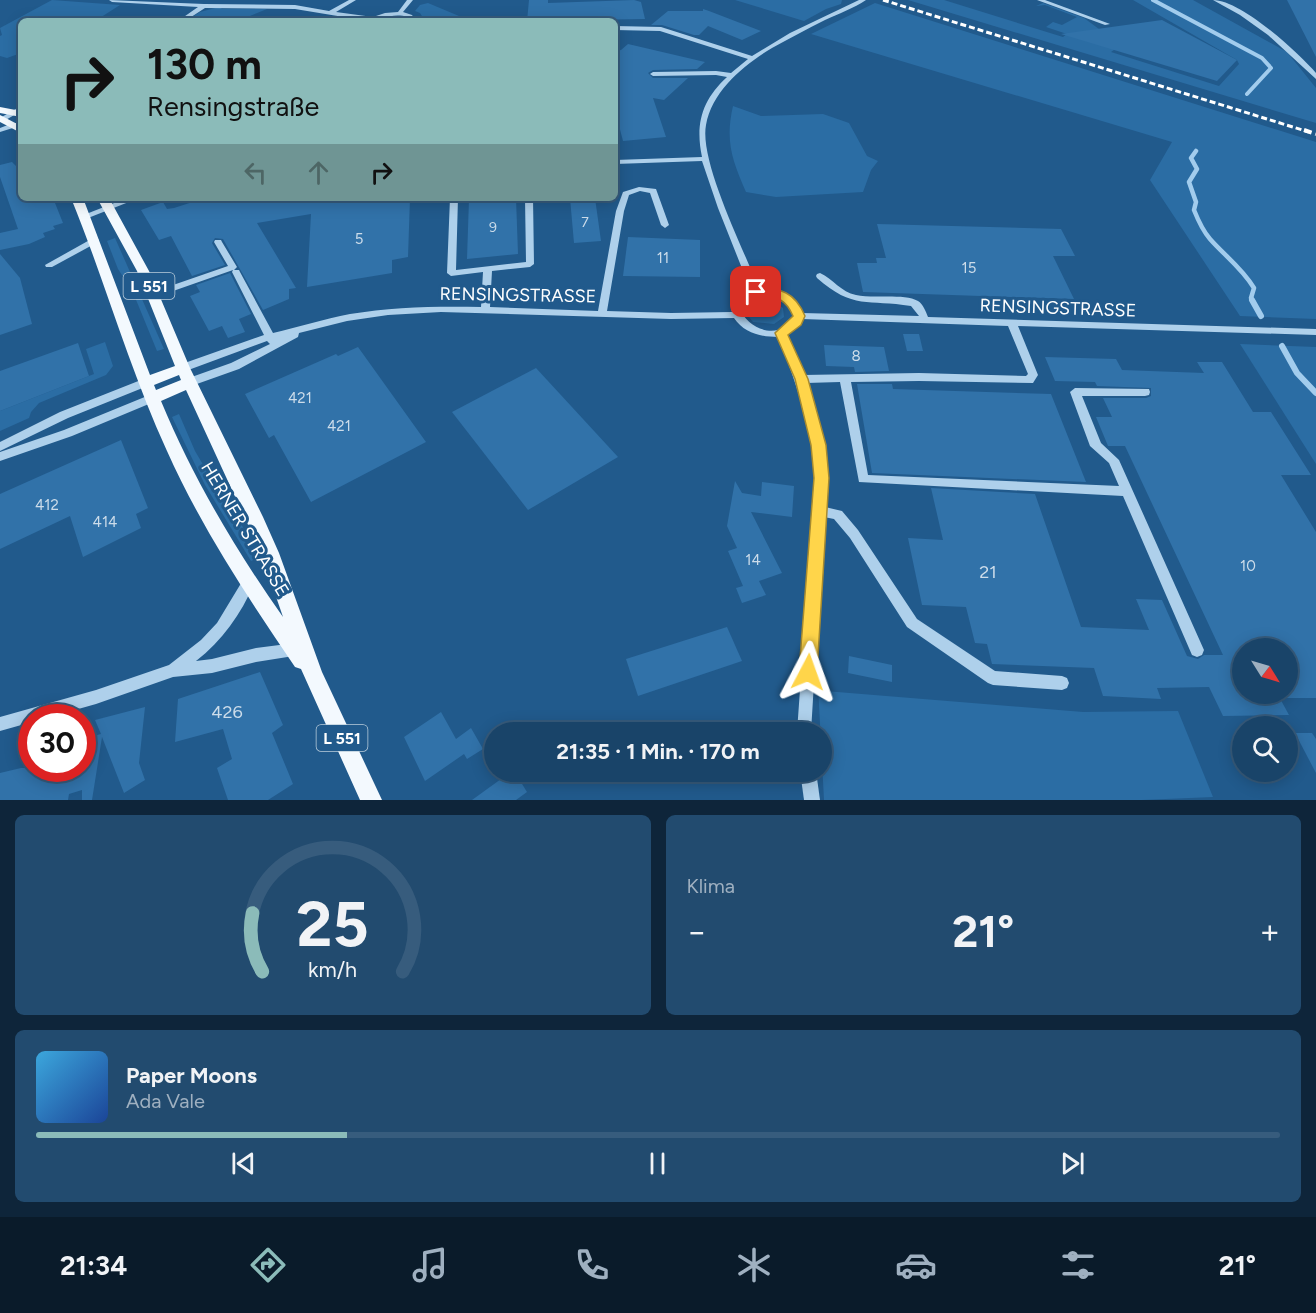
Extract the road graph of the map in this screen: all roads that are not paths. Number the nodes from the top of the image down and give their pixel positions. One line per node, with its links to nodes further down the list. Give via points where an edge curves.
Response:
1 (112, 0): 7 (street)
2 (353, 0): 8 (street)
3 (410, 0): 9 (street)
4 (863, 0): 16 (street)
5 (1040, 0): 14 (street)
6 (1220, 1): 19 (street, via 1261,27)
7 (204, 6): 8 (street, via 278,6); 10 (street)
8 (331, 12): 11 (street)
9 (399, 14): 12 (street); 13 (street)
10 (186, 18)
11 (362, 18)
12 (377, 18)
13 (411, 18)
14 (1107, 24)
15 (618, 28): 16 (street, via 661,29)
16 (752, 58): 18 (street)
17 (653, 74): 18 (street)
18 (730, 75): 23 (street, via 710,103 702,126)
19 (1316, 77)
20 (18, 111): 21 (main road)
21 (0, 119): 22 (main road)
22 (17, 128)
23 (706, 159): 24 (street); 37 (street)
24 (618, 162)
25 (78, 201): 29 (main road, HERNER STRASSE / L 551)
26 (109, 201): 29 (street); 38 (main road, HERNER STRASSE / L 551)
27 (454, 201): 34 (street, via 451,273)
28 (529, 201): 34 (street, via 530,264)
29 (85, 216): 31 (main road, HERNER STRASSE / L 551)
30 (665, 225): 40 (street, via 653,190 639,189 626,194)
31 (95, 240): 33 (street); 53 (main road, HERNER STRASSE / L 551)
32 (218, 242): 38 (street, via 233,267)
33 (49, 265)
34 (488, 268): 39 (street)
35 (236, 272): 48 (street)
36 (820, 276): 43 (street, via 836,291 855,299 914,303)
37 (756, 292): 41 (street, via 738,300); 42 (street, via 785,296)
38 (153, 295): 50 (main road, HERNER STRASSE / L 551)
39 (485, 310): 40 (street, RENSINGSTRASSE); 45 (street, RENSINGSTRASSE, via 388,312)
40 (602, 314): 41 (street, RENSINGSTRASSE)
41 (735, 315): 47 (street, via 750,329)
42 (799, 316): 43 (street, RENSINGSTRASSE); 47 (street)
43 (925, 320): 44 (street, RENSINGSTRASSE)
44 (1012, 323): 46 (street, RENSINGSTRASSE); 52 (street, via 1033,375 1029,380)
45 (303, 330): 48 (street, RENSINGSTRASSE); 49 (street, RENSINGSTRASSE)
46 (1316, 332)
47 (781, 333): 51 (street)
48 (269, 337): 49 (street); 50 (street, RENSINGSTRASSE)
49 (275, 347): 50 (street, RENSINGSTRASSE)
50 (186, 375): 53 (main road); 55 (main road); 64 (main road, HERNER STRASSE / L 551, via 270,553)
51 (801, 379): 52 (street); 59 (street, via 818,445)
52 (845, 379): 58 (street, via 863,479)
53 (146, 382): 55 (main road, HERNER STRASSE / L 551); 56 (street, via 64,415)
54 (1145, 392): 58 (street, via 1075,392 1096,446 1113,460)
55 (152, 399): 57 (street); 60 (main road, HERNER STRASSE / L 551, via 181,464)
56 (0, 447)
57 (0, 457)
58 (1126, 491): 62 (street)
59 (819, 511): 65 (street, via 838,515 854,534 912,623 993,678); 66 (street)
60 (248, 584): 61 (main road, HERNER STRASSE / L 551); 63 (street, via 222,627)
61 (295, 650): 63 (street); 64 (main road, HERNER STRASSE / L 551)
62 (1197, 650)
63 (173, 670): 67 (street)
64 (313, 675): 69 (main road, HERNER STRASSE / L 551)
65 (1062, 683)
66 (805, 722)
67 (0, 724)
68 (810, 782): 70 (street)
69 (371, 800)
70 (812, 800)

